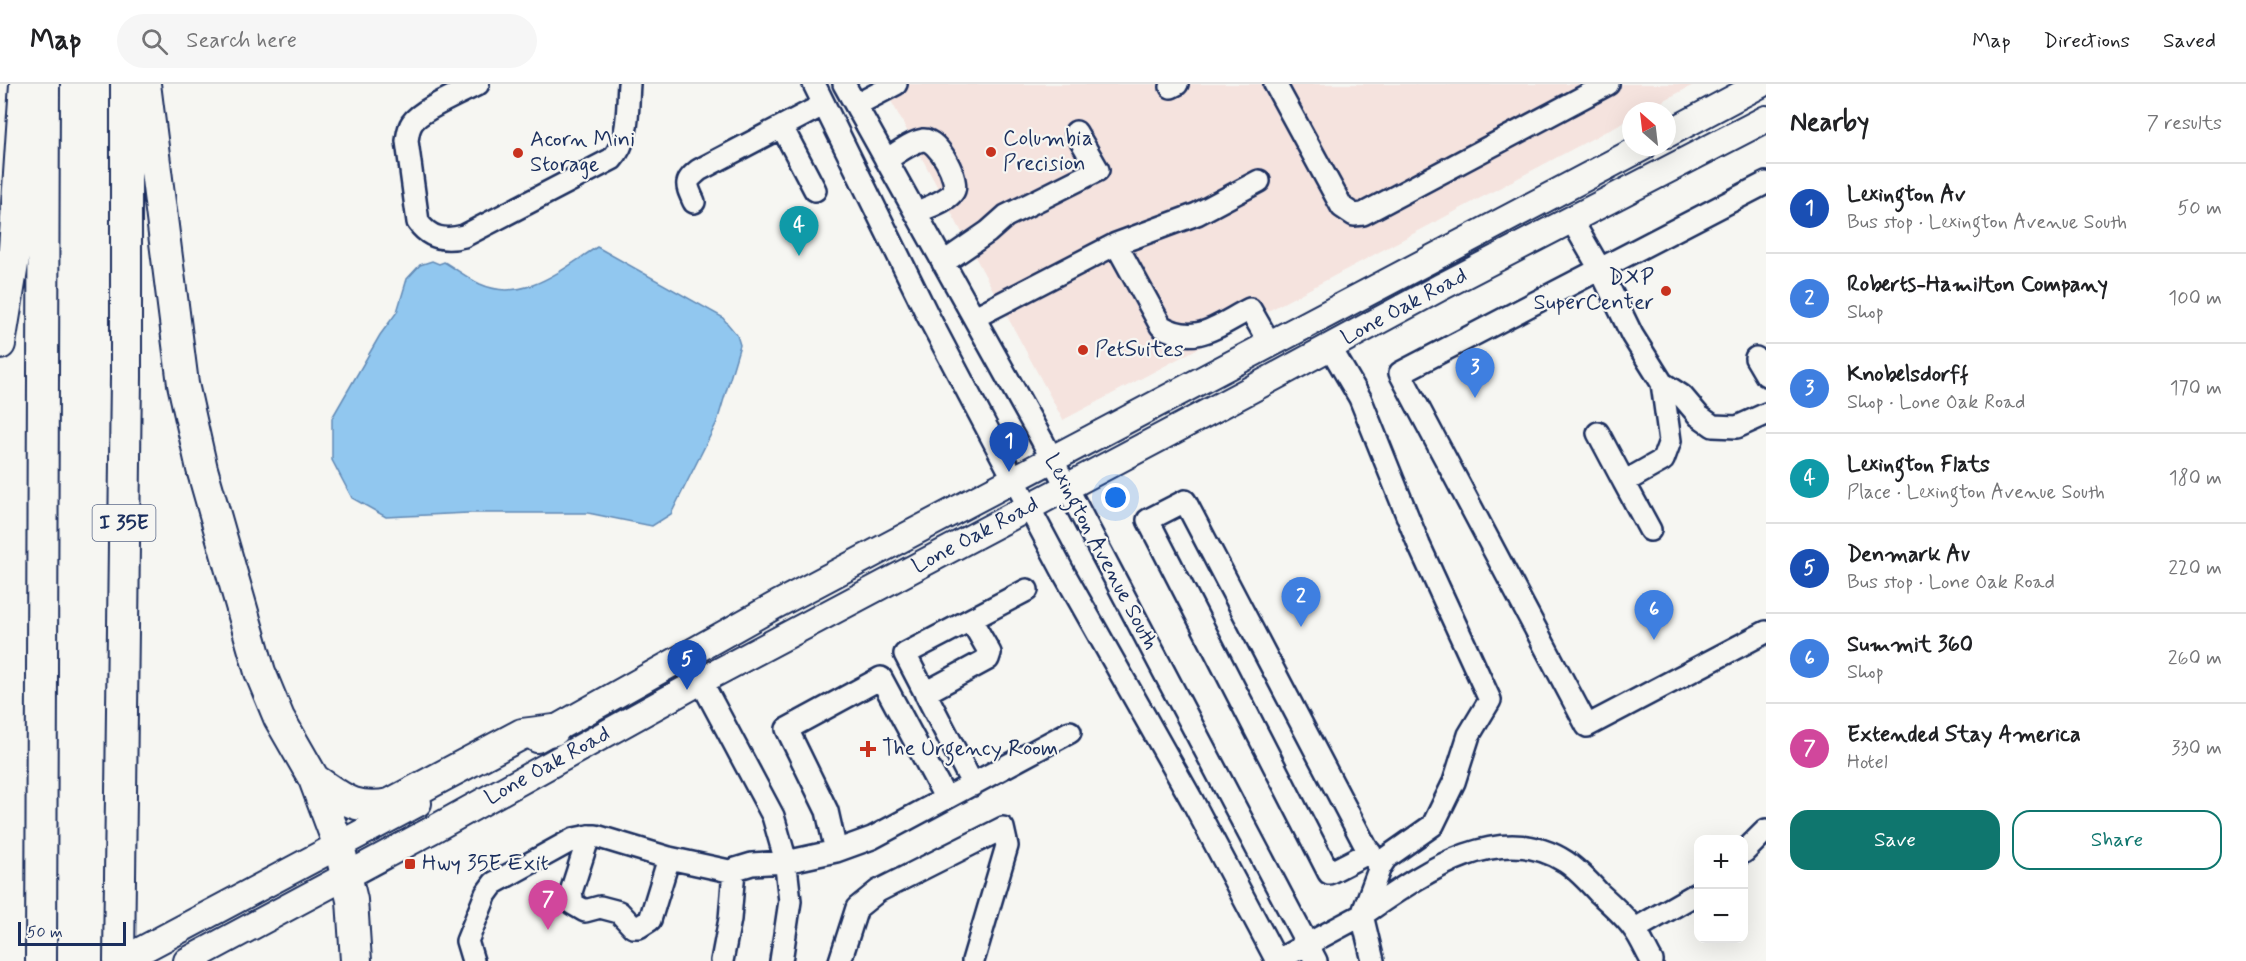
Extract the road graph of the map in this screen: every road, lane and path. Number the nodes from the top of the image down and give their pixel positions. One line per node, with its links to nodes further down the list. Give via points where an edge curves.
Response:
1 (25, 84): 31 (highway, via 12,264)
2 (44, 84): 67 (highway)
3 (126, 84): 68 (highway, I 35E)
4 (145, 84): 50 (highway, via 183,384 202,470 260,672 279,718)
5 (478, 84): 6 (street, via 421,114 408,129 418,222 433,237 464,236 612,159 621,150 624,138)
6 (629, 84)
7 (814, 84): 13 (street, Lexington Avenue South)
8 (844, 84): 14 (street, Lexington Avenue South)
9 (896, 84): 14 (street)
10 (1275, 84): 11 (street, via 1342,207 1354,215 1363,214)
11 (1608, 84)
12 (1761, 84): 17 (main road)
13 (823, 105): 16 (street); 38 (street, Lexington Avenue South)
14 (856, 105): 20 (street, Lexington Avenue South)
15 (1766, 119): 26 (main road, Lone Oak Road)
16 (782, 127): 23 (street); 24 (street, via 689,178 687,186)
17 (1676, 129)
18 (1076, 132): 28 (street, via 1098,170 1006,216)
19 (1626, 156): 32 (main road, Lone Oak Road)
20 (886, 160): 25 (street, Lexington Avenue South); 25 (street, via 922,140 938,146 956,188 951,195)
21 (1259, 181): 27 (street, via 1197,214)
22 (1766, 183): 29 (street)
23 (815, 190)
24 (694, 201)
25 (916, 213): 28 (street, Lexington Avenue South)
26 (1571, 219): 29 (street); 33 (main road, Lone Oak Road)
27 (1116, 244): 30 (street); 32 (street, via 1161,326 1181,336 1192,336 1250,309)
28 (944, 263): 30 (street, Lexington Avenue South)
29 (1600, 269): 34 (street, via 1632,335); 45 (street, via 1400,373 1587,726)
30 (975, 316): 37 (street, Lexington Avenue South)
31 (0, 344)
32 (1270, 344): 37 (main road, Lone Oak Road)
33 (1330, 347): 40 (main road, Lone Oak Road); 59 (street, via 1360,398 1419,545 1490,700 1469,735 1454,782 1433,825 1386,858)
34 (1662, 383): 35 (street, via 1713,426 1737,427); 39 (street, via 1670,441 1663,460)
35 (1766, 414)
36 (1598, 434): 39 (street)
37 (1053, 459): 38 (main road, Lone Oak Road); 40 (street, Lexington Avenue South)
38 (1014, 480): 41 (street, Lexington Avenue South); 48 (main road, Lone Oak Road, via 776,605)
39 (1624, 482): 42 (street)
40 (1067, 486): 41 (main road, Lone Oak Road); 66 (street, Lexington Avenue South)
41 (1029, 507): 46 (main road, Lone Oak Road); 76 (street, Lexington Avenue South)
42 (1650, 530)
43 (1027, 590): 44 (street)
44 (971, 620): 47 (street, via 990,653 988,659); 47 (street, via 905,654)
45 (1766, 632)
46 (701, 681): 60 (street, via 773,816); 62 (main road, Lone Oak Road)
47 (925, 693): 51 (street)
48 (554, 730): 50 (highway, via 522,734 390,804 376,807 353,804); 55 (main road, Lone Oak Road)
49 (1070, 732): 51 (street)
50 (309, 772): 55 (highway)
51 (973, 785): 52 (street)
52 (945, 797): 57 (street, via 872,838); 57 (street, via 881,678 787,729 827,811)
53 (1766, 830): 56 (street)
54 (589, 836): 58 (street); 58 (street, via 571,892 573,904 585,911 600,907 619,912 633,927 650,920); 71 (street, via 574,839 494,883 467,941)
55 (339, 846): 62 (highway); 68 (main road, Lone Oak Road)
56 (1748, 847)
57 (836, 851): 60 (street)
58 (669, 858): 61 (street)
59 (1375, 860): 59 (street, via 1185,501 1148,520 1329,873); 64 (street)
60 (786, 862): 61 (street, via 752,864); 73 (street, via 790,901)
61 (734, 870): 72 (street)
62 (346, 876): 69 (main road, Lone Oak Road); 70 (highway, via 352,900)
63 (1694, 895): 65 (street)
64 (1362, 915): 65 (street, via 1450,861 1490,848 1520,845 1565,861); 66 (street); 77 (street)
65 (1635, 929): 78 (street)
66 (1311, 953): 76 (street)
67 (41, 961)
68 (120, 961)
69 (187, 961)
70 (356, 961)
71 (472, 961)
72 (722, 961)
73 (781, 961)
74 (840, 961): 75 (street, via 857,908 878,891 1003,828 1007,846)
75 (973, 961)
76 (1277, 961)
77 (1373, 961)
78 (1652, 961)

